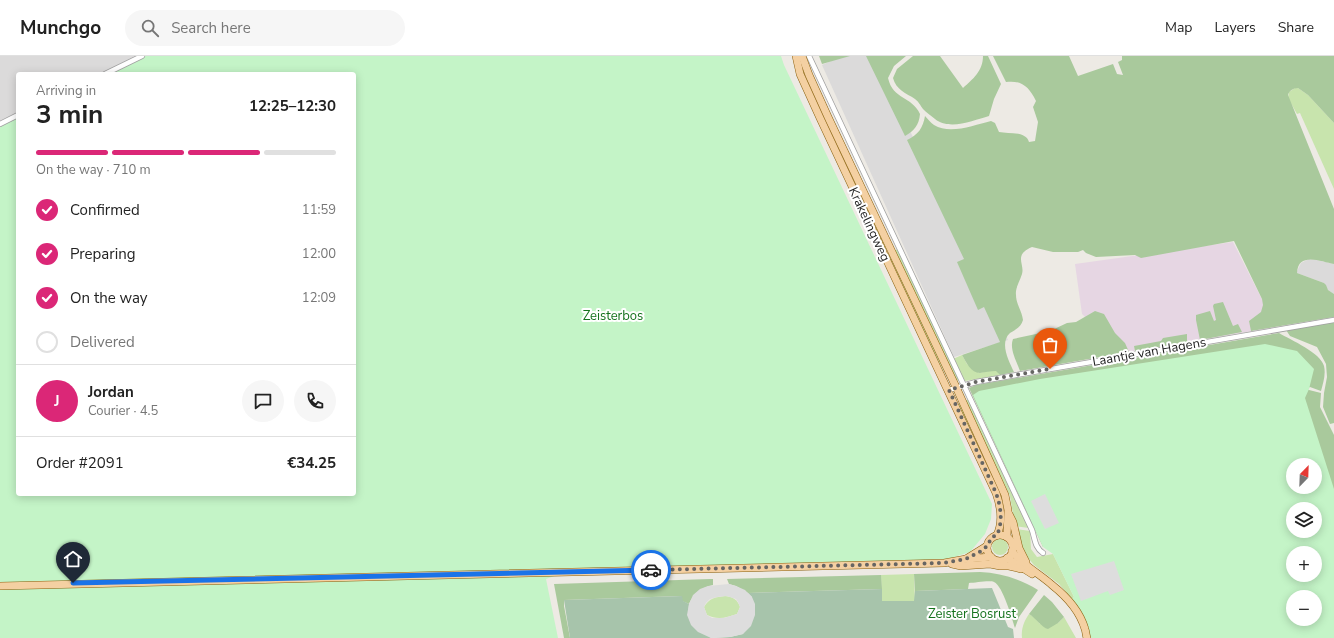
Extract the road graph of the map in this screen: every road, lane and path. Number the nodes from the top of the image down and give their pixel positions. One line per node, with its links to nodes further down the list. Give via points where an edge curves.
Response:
1 (142, 56): 5 (street)
2 (796, 56): 10 (main road, Krakelingweg, via 800,74 820,118)
3 (802, 56): 10 (main road, Krakelingweg)
4 (809, 56): 9 (street, Krakelingweg)
5 (109, 72)
6 (16, 117): 7 (street)
7 (0, 124)
8 (1334, 320): 9 (street, Laantje van Hagens)
9 (964, 384): 10 (street); 16 (street, Krakelingweg, via 1032,530 1036,546)
10 (952, 388): 11 (main road, Krakelingweg, via 1005,495); 12 (main road, Krakelingweg, via 998,498 1001,511)
11 (1008, 510): 13 (main road, Krakelingweg); 21 (main road)
12 (997, 535): 13 (main road); 14 (main road, via 992,537)
13 (1007, 537): 15 (main road)
14 (987, 546): 17 (main road); 19 (main road)
15 (1012, 551): 18 (main road); 21 (main road)
16 (1043, 553)
17 (991, 557): 18 (main road, via 999,560); 19 (main road)
18 (1007, 558): 21 (main road)
19 (966, 559): 20 (main road)
20 (950, 563): 21 (main road, via 961,566 986,564); 22 (main road)
21 (1026, 567): 23 (main road, via 1068,604)
22 (0, 586)
23 (1086, 637)

